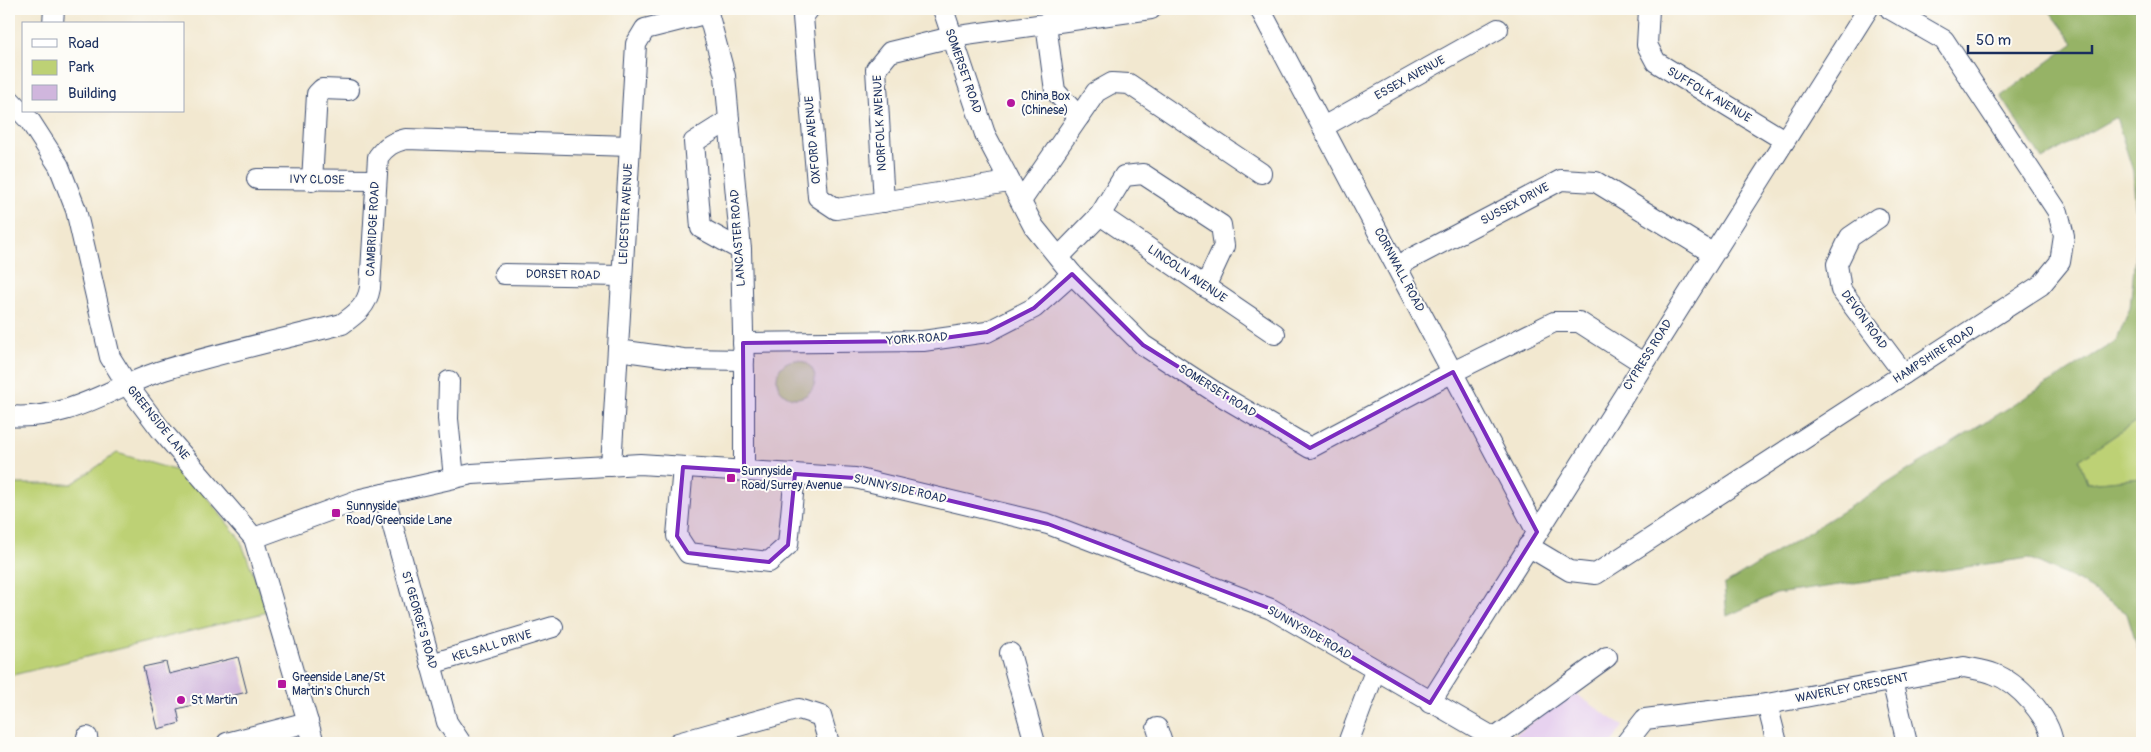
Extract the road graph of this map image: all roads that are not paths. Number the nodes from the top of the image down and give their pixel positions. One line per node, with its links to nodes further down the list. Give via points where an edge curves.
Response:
1 (54, 9): 10 (street)
2 (809, 9): 29 (street, OXFORD AVENUE, via 803,17 818,197 836,209)
3 (943, 9): 13 (street, SOMERSET ROAD)
4 (1151, 9): 11 (street, NORFOLK AVENUE)
5 (1260, 9): 20 (street, CORNWALL ROAD)
6 (1649, 9): 21 (street, SUFFOLK AVENUE, via 1647,45 1656,62)
7 (1868, 9): 21 (street, CYPRESS ROAD)
8 (1890, 9): 45 (street, HAMPSHIRE ROAD, via 1944,40 2058,212 2064,236 2060,262 2041,285)
9 (708, 11): 19 (street, LANCASTER ROAD, via 725,76); 22 (street, LEICESTER AVENUE, via 644,29 636,44)
10 (53, 22)
11 (1046, 24): 13 (street, NORFOLK AVENUE); 18 (street, via 1055,91)
12 (1498, 29): 20 (street, ESSEX AVENUE)
13 (952, 37): 27 (street, SOMERSET ROAD, via 985,134); 29 (street, NORFOLK AVENUE, via 890,52 876,69)
14 (350, 90): 25 (street, via 322,89 317,94)
15 (9, 99): 16 (street, GREENSIDE LANE)
16 (22, 108)
17 (34, 116): 47 (street, GREENSIDE LANE, via 76,210 110,357)
18 (1078, 117): 23 (street, via 1096,92 1112,83 1130,84); 28 (street)
19 (729, 120): 32 (street, LANCASTER ROAD); 32 (street, via 694,142 701,228)
20 (1323, 127): 35 (street, CORNWALL ROAD)
21 (1784, 140): 33 (street, CYPRESS ROAD)
22 (630, 146): 26 (street, CAMBRIDGE ROAD, via 406,138 387,145 382,151 378,157); 38 (street, LEICESTER AVENUE)
23 (1261, 173)
24 (257, 179): 25 (street, IVY CLOSE)
25 (312, 180): 26 (street, IVY CLOSE)
26 (376, 180): 47 (street, CAMBRIDGE ROAD, via 369,297 357,314 342,324 164,370)
27 (1009, 182): 28 (street, SOMERSET ROAD); 29 (street, OXFORD AVENUE)
28 (1021, 201): 34 (street, SOMERSET ROAD, via 1034,227)
29 (884, 202)
30 (1100, 215): 34 (street); 39 (street, LINCOLN AVENUE); 39 (street, via 1124,176 1143,174 1221,225 1224,246)
31 (1878, 218): 45 (street, DEVON ROAD, via 1850,237 1838,264 1841,290)
32 (740, 250): 42 (street, LANCASTER ROAD)
33 (1712, 253): 35 (street, SUSSEX DRIVE, via 1596,182 1561,180); 43 (street, CYPRESS ROAD)
34 (1059, 257): 37 (street, SOMERSET ROAD)
35 (1397, 266): 44 (street, CORNWALL ROAD)
36 (504, 274): 38 (street, DORSET ROAD)
37 (1072, 274): 42 (street, YORK ROAD, via 1034,308 986,332 923,341); 44 (street, SOMERSET ROAD, via 1143,345 1310,448)
38 (622, 276): 41 (street, LEICESTER AVENUE)
39 (1206, 286): 40 (street, LINCOLN AVENUE)
40 (1275, 334)
41 (618, 350): 42 (street, YORK ROAD, via 682,359); 49 (street, LEICESTER AVENUE)
42 (743, 352): 51 (street, LANCASTER ROAD)
43 (1643, 363): 44 (street, SOMERSET ROAD, via 1579,322 1554,322); 56 (street, CYPRESS ROAD)
44 (1453, 372): 56 (street, CORNWALL ROAD)
45 (1904, 374): 56 (street, HAMPSHIRE ROAD, via 1596,574 1570,571)
46 (449, 381): 53 (street, via 448,420)
47 (128, 386): 48 (street, CAMBRIDGE ROAD, via 93,402 53,414); 55 (street, GREENSIDE LANE, via 161,430)
48 (9, 416)
49 (611, 466): 50 (street, SUNNYSIDE ROAD); 53 (street, SUNNYSIDE ROAD, via 472,474)
50 (682, 467): 51 (street, SUNNYSIDE ROAD); 52 (street, via 677,536 688,553 769,562 788,545)
51 (744, 471): 52 (street, SUNNYSIDE ROAD)
52 (795, 474): 61 (street, SUNNYSIDE ROAD, via 855,478 1048,524 1271,610)
53 (454, 478): 54 (street, SUNNYSIDE ROAD)
54 (384, 494): 55 (street, SUNNYSIDE ROAD, via 361,499); 60 (street, ST GEORGE'S ROAD)
55 (254, 538): 65 (street, GREENSIDE LANE)
56 (1533, 539): 63 (street, CYPRESS ROAD)
57 (552, 627): 60 (street, KELSALL DRIVE)
58 (1010, 653): 72 (street)
59 (1606, 657): 66 (street)
60 (431, 664): 69 (street, ST GEORGE'S ROAD, via 447,722)
61 (1375, 671): 63 (street, SUNNYSIDE ROAD); 73 (street)
62 (1892, 681): 64 (street, WAVERLEY CRESCENT); 76 (street); 77 (street, WAVERLEY CRESCENT, via 1964,667 1995,674 2027,695 2051,732)
63 (1430, 703): 66 (street, SUNNYSIDE ROAD)
64 (1767, 704): 74 (street, WAVERLEY CRESCENT, via 1644,719); 75 (street)
65 (308, 722): 67 (street); 68 (street, GREENSIDE LANE)
66 (1499, 741)
67 (226, 743)
68 (314, 743)
69 (461, 743)
70 (678, 743): 71 (street, via 798,709 821,716)
71 (829, 743)
72 (1035, 743)
73 (1348, 743)
74 (1626, 743)
75 (1777, 743)
76 (1907, 743)
77 (2053, 743)

